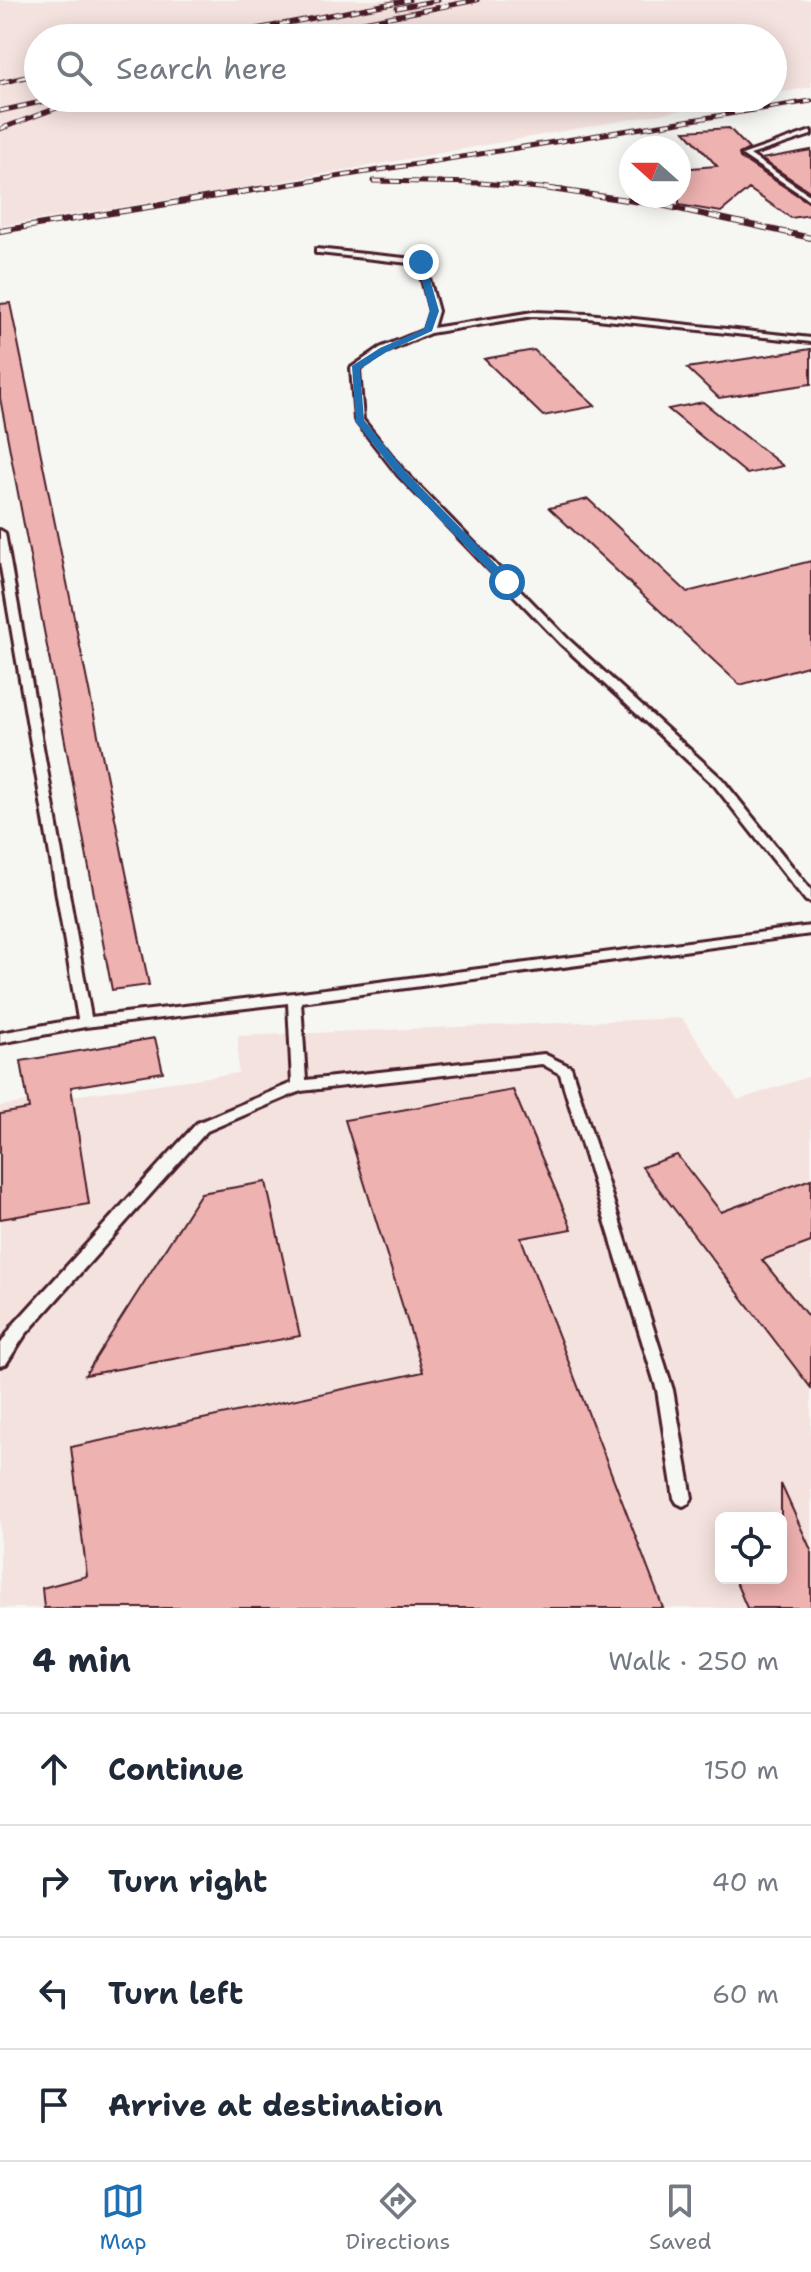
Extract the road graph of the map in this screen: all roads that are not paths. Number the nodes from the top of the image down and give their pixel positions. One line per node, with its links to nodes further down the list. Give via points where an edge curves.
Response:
1 (811, 133): 2 (lane, via 745,155)
2 (811, 199)
3 (319, 251): 4 (lane, via 421,262 434,311)
4 (428, 331): 5 (lane, via 533,314); 7 (lane, via 355,368 359,420 401,473 564,641 718,782)
5 (811, 340)
6 (0, 533): 10 (lane)
7 (811, 898)
8 (811, 930): 9 (lane)
9 (294, 998): 10 (lane); 12 (lane)
10 (85, 1022): 11 (lane)
11 (0, 1038)
12 (299, 1086): 13 (lane, via 202,1127 19,1330); 14 (lane, via 544,1059 566,1071 665,1390)
13 (0, 1359)
14 (683, 1498)

